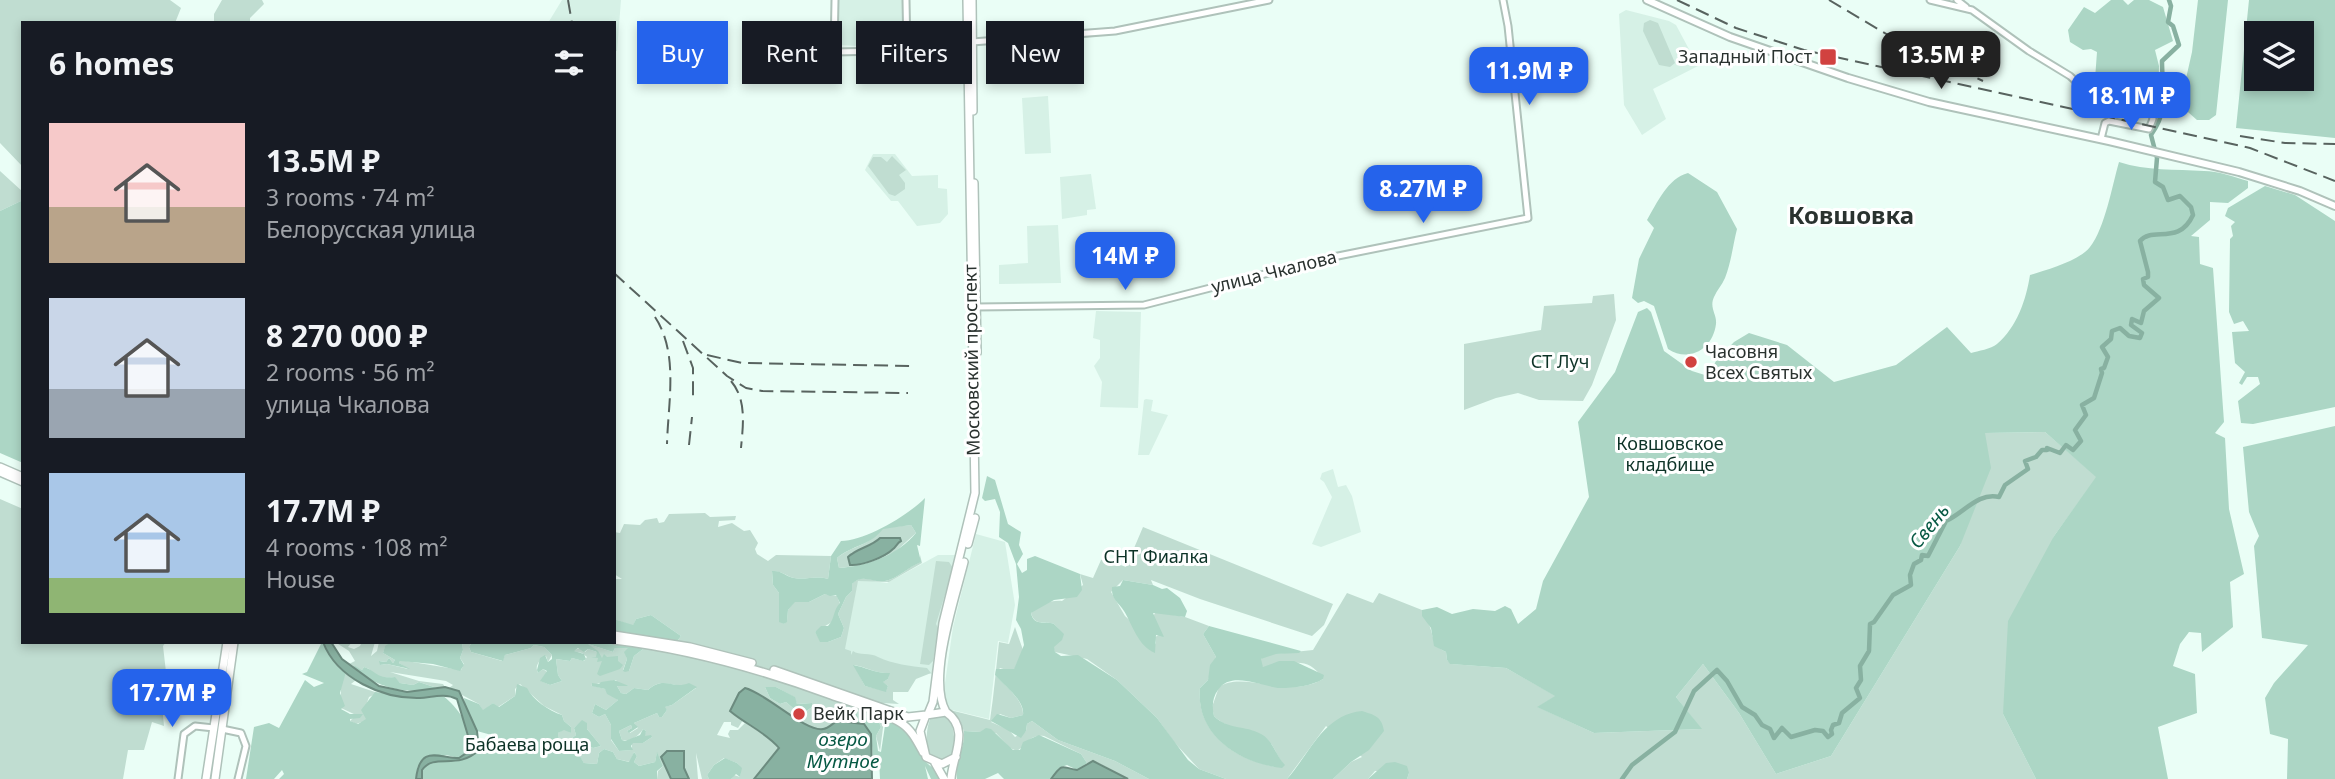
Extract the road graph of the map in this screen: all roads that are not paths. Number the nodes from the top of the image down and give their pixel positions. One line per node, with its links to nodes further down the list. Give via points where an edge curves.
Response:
1 (835, 0): 13 (street, via 834,52)
2 (906, 0): 10 (street)
3 (969, 0): 11 (main road, Московский проспект)
4 (1269, 0): 12 (street, via 1115,31)
5 (1503, 0): 18 (street, улица Чкалова, via 1528,218 1323,259 1144,305)
6 (1647, 0): 15 (main road, via 1730,37 1848,78 1953,109)
7 (1930, 0): 9 (street)
8 (1957, 0): 9 (street)
9 (1972, 10): 15 (street, via 2083,89 2132,101 2151,111 2149,128 2109,121)
10 (906, 21)
11 (970, 21)
12 (972, 42)
13 (856, 52)
14 (971, 84): 17 (main road, Московский проспект)
15 (2101, 139): 16 (main road, via 2260,178)
16 (2335, 206)
17 (973, 262): 18 (main road, Московский проспект); 23 (main road, Московский проспект, via 975,493)
18 (976, 307): 23 (main road, Московский проспект, via 979,494)
19 (0, 467): 21 (main road)
20 (0, 472): 22 (main road)
21 (21, 476)
22 (21, 481)
23 (962, 561): 28 (main road, Московский проспект, via 942,662 940,699); 29 (main road, Московский проспект)
24 (616, 635): 29 (main road, via 735,658 908,717)
25 (616, 640): 31 (main road, via 743,665 810,687 901,723)
26 (227, 644): 30 (main road)
27 (234, 644): 30 (main road)
28 (946, 712): 29 (main road); 32 (main road, via 956,722 959,735)
29 (927, 715): 31 (main road, via 920,731)
30 (218, 729): 34 (street, via 195,726 184,734); 35 (main road); 36 (main road); 37 (street, via 242,733 246,746)
31 (923, 752): 33 (main road)
32 (956, 757): 33 (main road); 39 (main road)
33 (935, 763): 38 (main road)
34 (178, 779)
35 (206, 779)
36 (215, 779)
37 (238, 779)
38 (944, 779)
39 (951, 779)

